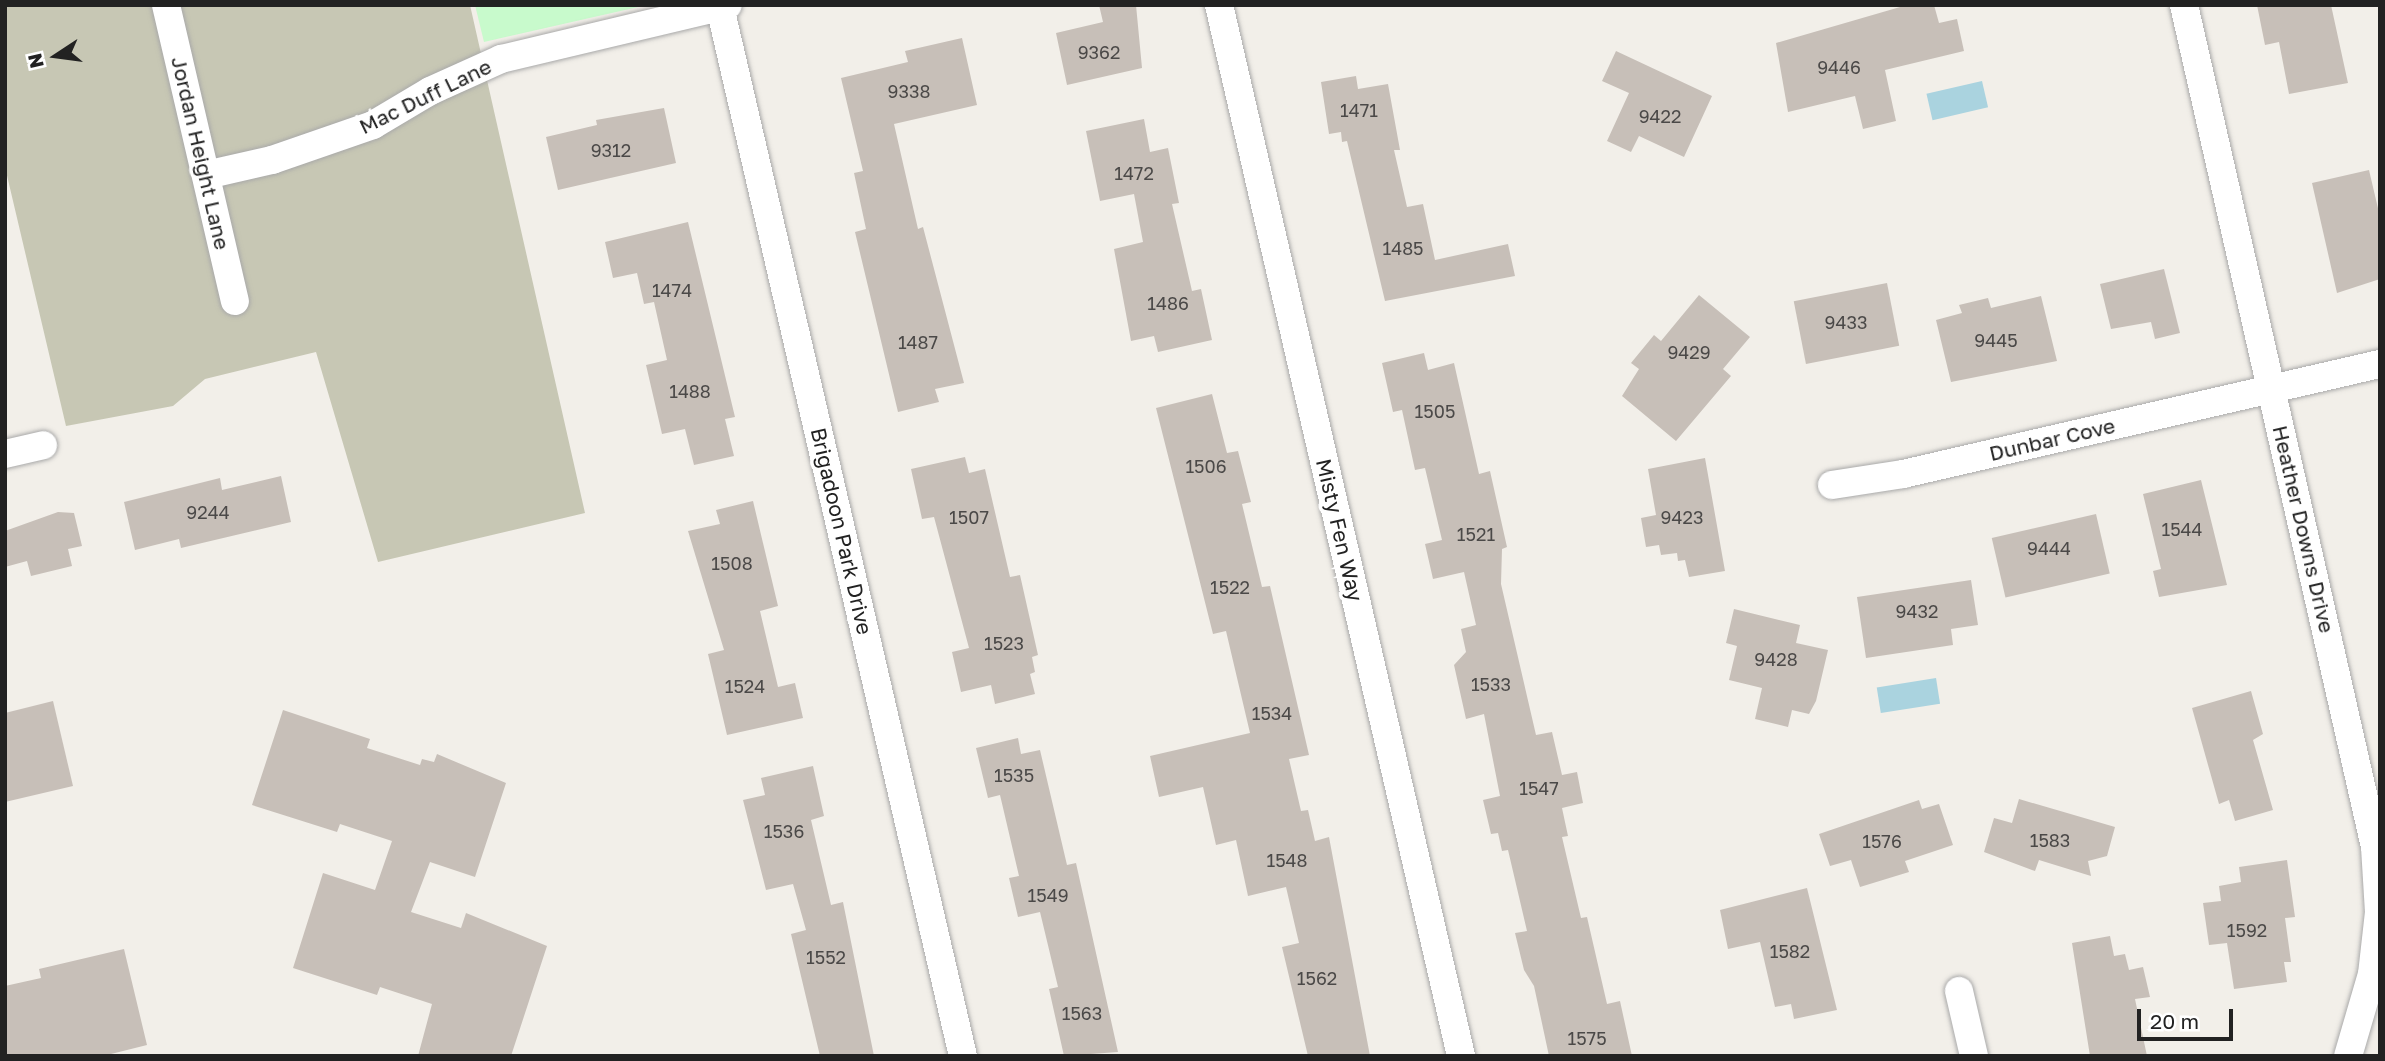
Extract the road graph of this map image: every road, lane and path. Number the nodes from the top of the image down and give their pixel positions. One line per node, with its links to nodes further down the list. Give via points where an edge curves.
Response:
1 (166, 5): 5 (street, Jordan Height Lane)
2 (1219, 5): 15 (street, Misty Fen Way)
3 (2184, 5): 8 (street, Heather Downs Drive)
4 (724, 6): 5 (street, Mac Duff Lane, via 501,59 430,91 373,125 272,160); 14 (street, Brigadoon Park Drive)
5 (206, 175): 6 (street, Jordan Height Lane)
6 (235, 301)
7 (2380, 364): 8 (street, Dunbar Cove)
8 (2272, 389): 11 (street, Dunbar Cove, via 1903,474); 12 (street, Heather Downs Drive, via 2362,780 2375,847)
9 (43, 445): 10 (street)
10 (5, 454)
11 (1832, 485)
12 (2379, 912): 17 (street, Heather Downs Drive, via 2372,974)
13 (1959, 991): 16 (street)
14 (963, 1056)
15 (1461, 1056)
16 (1974, 1056)
17 (2348, 1056)

